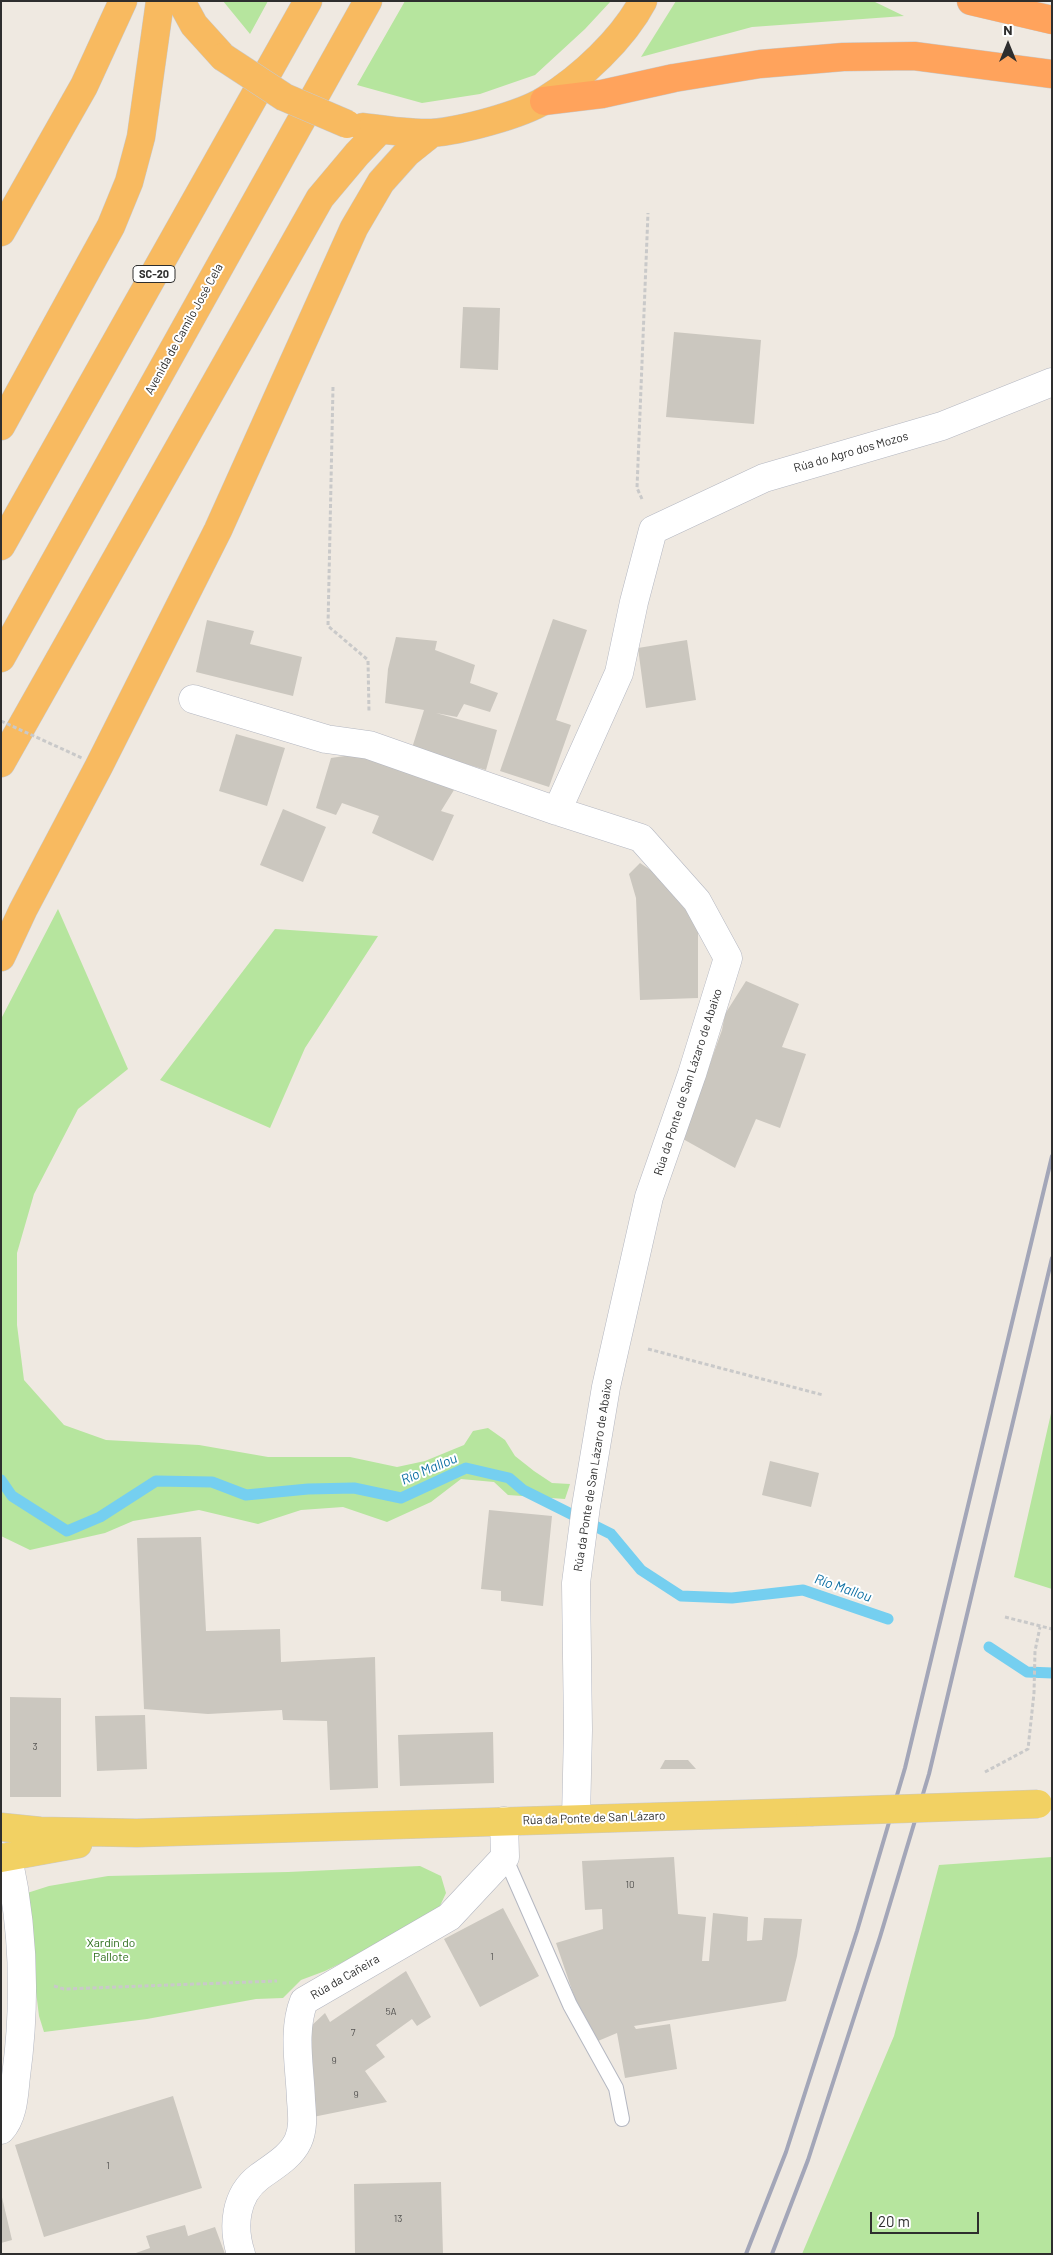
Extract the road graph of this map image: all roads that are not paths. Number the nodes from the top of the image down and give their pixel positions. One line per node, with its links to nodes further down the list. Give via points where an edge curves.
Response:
1 (123, 1): 13 (highway, via 84,86)
2 (160, 1): 15 (highway, via 141,137 129,182 111,226)
3 (181, 1): 11 (highway, bridge, via 194,25 223,58 284,97 347,124)
4 (308, 1): 16 (highway, SC-20)
5 (368, 1): 17 (highway, Avenida de Camilo José Cela)
6 (644, 1): 10 (highway, via 596,61)
7 (971, 1): 8 (highway)
8 (1052, 20)
9 (1052, 74): 10 (highway, via 914,56 842,57 760,64 602,94)
10 (544, 100): 12 (highway, via 512,114)
11 (380, 130): 12 (highway); 19 (highway, via 320,198)
12 (432, 133): 21 (highway, via 407,153 381,182 354,228 218,530)
13 (1, 232)
14 (1052, 382): 20 (street, Rúa do Agro dos Mozos, via 942,426 764,478 653,530 619,673)
15 (1, 426)
16 (1, 546)
17 (1, 658)
18 (193, 699): 20 (street, Rúa da Ponte de San Lázaro de Abaixo, via 326,739 369,745)
19 (1, 763)
20 (558, 811): 23 (street, Rúa da Ponte de San Lázaro de Abaixo, via 641,838 697,901 728,958 649,1197 606,1387 576,1583)
21 (1, 957)
22 (1045, 1804): 23 (main road, Rúa da Ponte de San Lázaro, bridge)
23 (576, 1818): 24 (main road, Rúa da Ponte de San Lázaro)
24 (504, 1821): 26 (main road, Rúa da Ponte de San Lázaro); 28 (street)
25 (1, 1827): 26 (main road, Rúa da Ponte de San Lázaro)
26 (137, 1833): 27 (main road, Rúa da Ponte de San Lázaro)
27 (5, 1857): 30 (street, via 19,1923 23,1984 22,2027 13,2099)
28 (505, 1857): 29 (lane, via 570,2005 616,2088); 31 (street, Rúa da Cañeira, via 449,1917 304,2001 298,2015 302,2124 297,2142 285,2158 256,2179 242,2195 236,2218)
29 (622, 2119)
30 (1, 2130)
31 (241, 2254)

